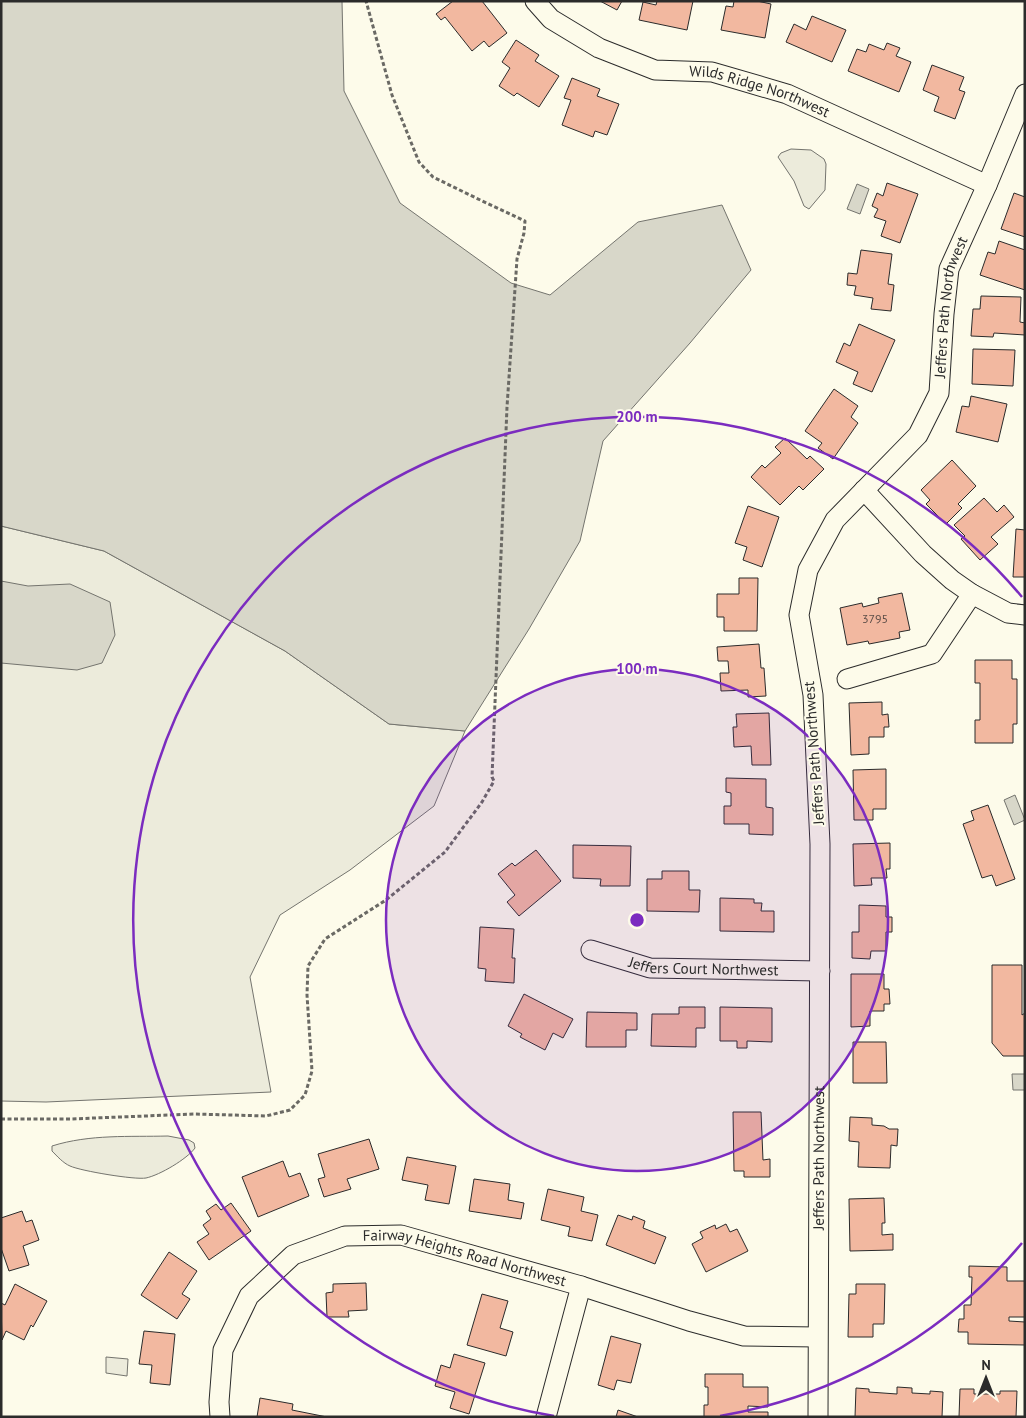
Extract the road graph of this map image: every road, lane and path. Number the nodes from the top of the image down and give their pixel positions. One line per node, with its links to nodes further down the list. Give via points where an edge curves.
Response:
1 (366, 1): 11 (path, via 392,96 419,162 433,177 525,220 517,259 507,407 494,781 445,852 386,900 325,939 308,966 312,1070 305,1095 290,1110 266,1116 195,1114)
2 (535, 1): 4 (street, Wilds Ridge Northwest, via 551,19 599,48 655,70 712,72 787,94)
3 (1025, 94): 4 (street, Jeffers Path Northwest)
4 (987, 184): 5 (street, Jeffers Path Northwest, via 949,269 939,392 918,435)
5 (864, 490): 6 (street, via 923,554); 10 (street, Jeffers Path Northwest, via 835,520 808,570 799,614 813,695 820,844)
6 (972, 594): 7 (street, via 1008,613); 8 (street, via 932,654)
7 (1025, 615)
8 (847, 679)
9 (590, 950): 10 (street, Jeffers Court Northwest, via 650,968)
10 (820, 971): 13 (street, Jeffers Path Northwest)
11 (1, 1119)
12 (581, 1286): 13 (street, Fairway Heights Road Northwest, via 744,1336); 14 (street, Fairway Heights Road Northwest, via 401,1235 345,1236 292,1255 249,1296 223,1350); 15 (street)
13 (817, 1337): 16 (street, Jeffers Path Northwest)
14 (220, 1417)
15 (546, 1417)
16 (818, 1417)

